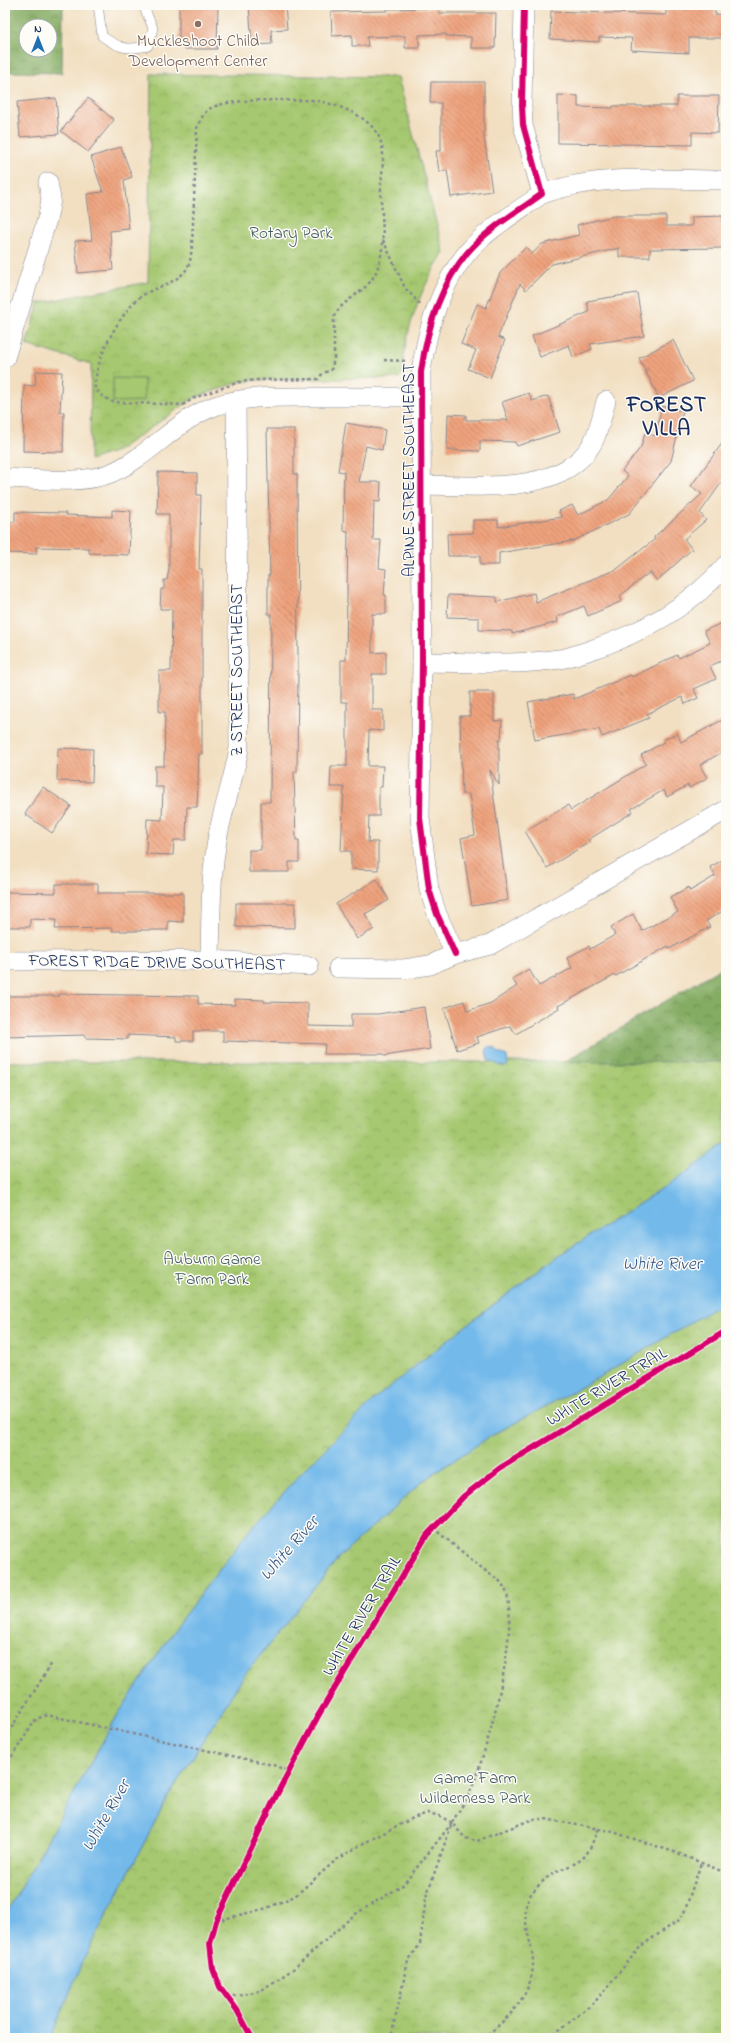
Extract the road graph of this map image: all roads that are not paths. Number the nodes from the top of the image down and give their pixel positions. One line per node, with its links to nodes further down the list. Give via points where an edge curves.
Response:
1 (98, 5): 2 (lane, via 102,36 117,47 132,49 148,46 153,28)
2 (143, 5)
3 (524, 5): 6 (street, via 523,125)
4 (726, 180): 6 (street, ALPINE STREET SOUTHEAST, via 596,181 561,187)
5 (48, 182): 7 (street, via 51,199 48,216)
6 (542, 194): 8 (street, ALPINE STREET SOUTHEAST, via 490,232 467,253 452,275 429,326 422,362)
7 (5, 358)
8 (421, 397): 9 (street, via 273,397); 12 (street, ALPINE STREET SOUTHEAST)
9 (236, 401): 11 (street, via 196,415 110,473 70,479); 17 (street, Z STREET SOUTHEAST, via 239,748 236,771 218,835 214,860)
10 (606, 401): 12 (street, via 591,445 579,460 545,480 521,485)
11 (5, 478)
12 (422, 485): 14 (street, ALPINE STREET SOUTHEAST)
13 (726, 565): 14 (street, via 683,605 644,628 604,646 561,659 533,662)
14 (422, 662): 16 (street, ALPINE STREET SOUTHEAST, via 420,818 423,851 429,889)
15 (726, 810): 16 (street, via 490,945)
16 (455, 954): 20 (street, via 430,965 404,969)
17 (210, 960): 18 (street, FOREST RIDGE DRIVE SOUTHEAST); 19 (street, FOREST RIDGE DRIVE SOUTHEAST)
18 (5, 961)
19 (309, 966)
20 (338, 968)

